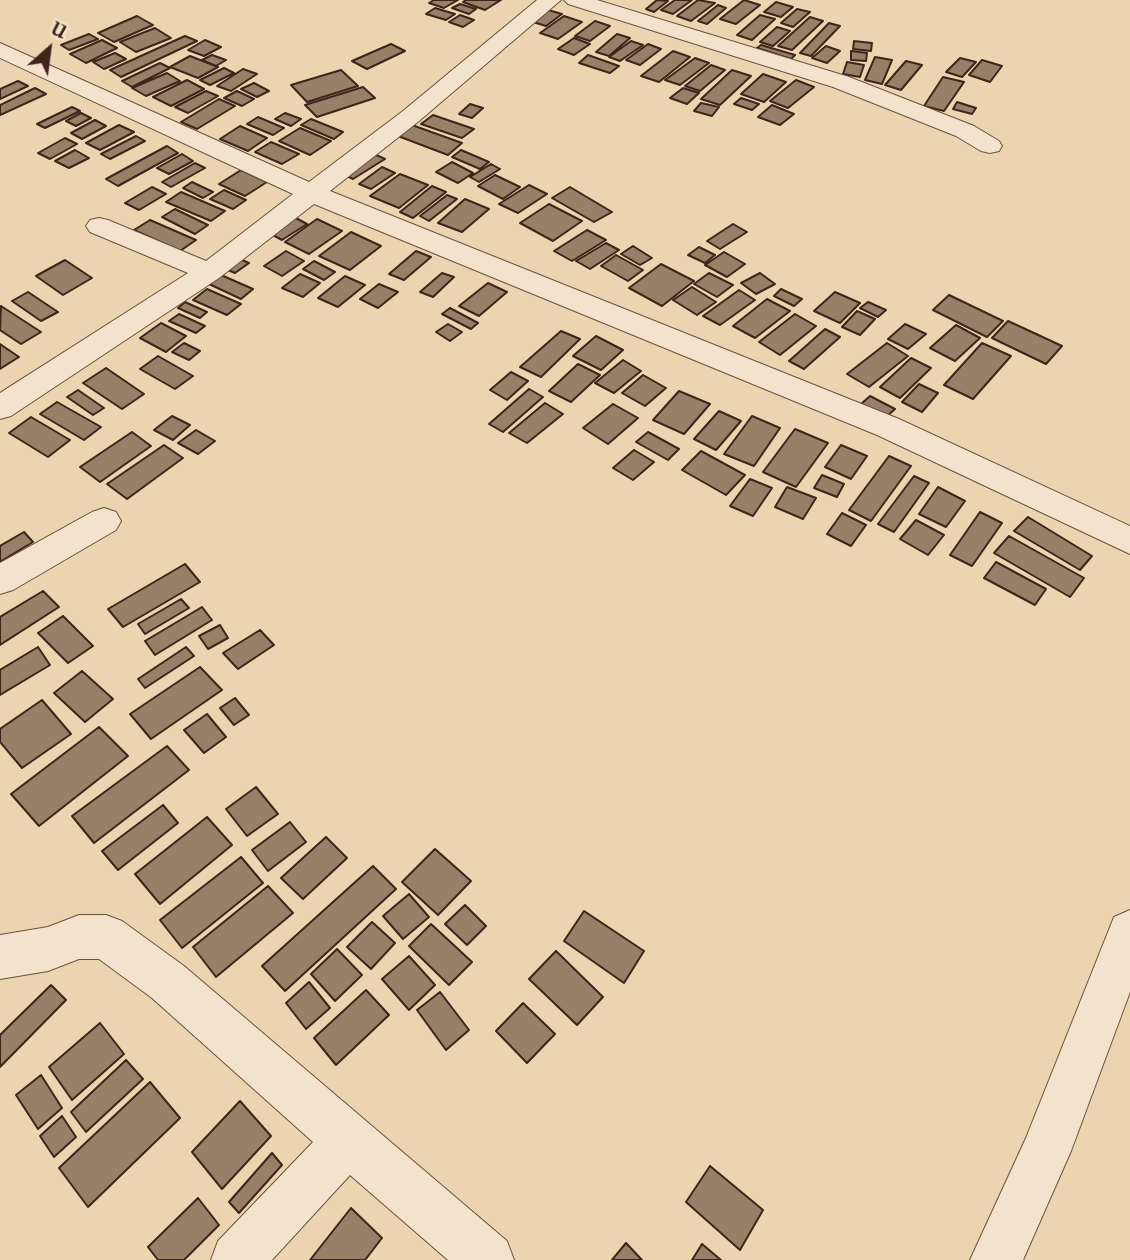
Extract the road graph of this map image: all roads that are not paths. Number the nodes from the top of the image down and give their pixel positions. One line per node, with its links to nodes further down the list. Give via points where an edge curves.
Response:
1 (550, 0): 5 (street)
2 (575, 0): 4 (street, via 841,82 965,131)
3 (0, 50): 5 (street)
4 (990, 146)
5 (312, 192): 7 (street); 10 (street, via 887,426)
6 (99, 226): 7 (street)
7 (209, 272): 8 (street)
8 (0, 408)
9 (104, 521): 11 (street)
10 (1130, 541)
11 (0, 580)
12 (1130, 932): 17 (street, via 1046,1151)
13 (0, 957): 14 (street, via 48,949 79,937 106,937 168,982)
14 (348, 1141): 15 (street); 16 (street)
15 (237, 1260)
16 (488, 1260)
17 (996, 1260)

